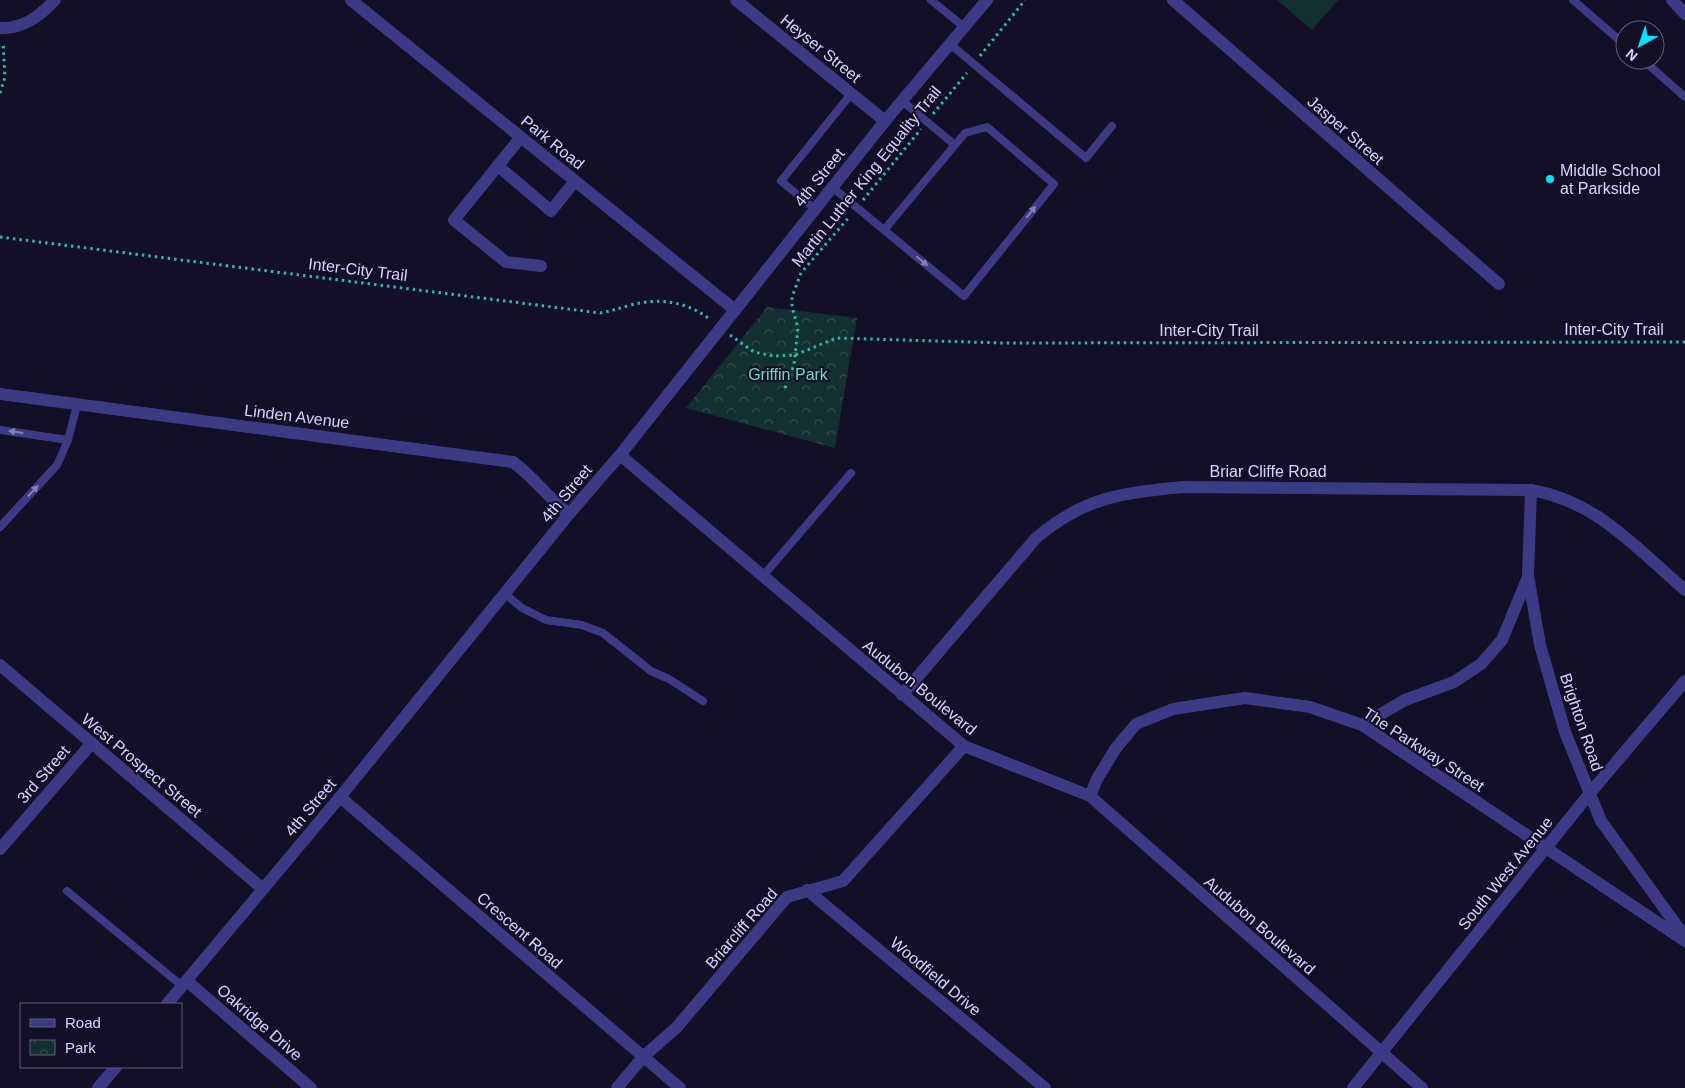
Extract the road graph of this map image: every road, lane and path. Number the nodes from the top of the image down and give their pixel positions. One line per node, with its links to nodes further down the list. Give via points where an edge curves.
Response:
1 (55, 0): 12 (street, via 32,21)
2 (351, 0): 26 (street, Park Road)
3 (736, 0): 20 (street, Heyser Street)
4 (930, 0): 11 (lane)
5 (987, 0): 11 (street, 4th Street)
6 (1025, 0): 17 (path, Martin Luther King Equality Trail)
7 (1173, 0): 36 (street, Jasper Street)
8 (1573, 0): 13 (lane)
9 (1672, 0): 10 (street)
10 (1685, 14)
11 (964, 27): 14 (street, 4th Street)
12 (1, 28): 16 (path)
13 (1615, 36)
14 (950, 44): 17 (lane); 22 (street, 4th Street)
15 (0, 51): 16 (path)
16 (6, 56): 19 (path)
17 (974, 64): 24 (path, Martin Luther King Equality Trail); 25 (lane, via 1086,158)
18 (1654, 70): 21 (lane)
19 (0, 93)
20 (851, 94): 23 (street, Heyser Street); 32 (lane, via 781,181)
21 (1685, 97)
22 (902, 101): 23 (street, 4th Street); 24 (lane)
23 (885, 121): 30 (street, 4th Street)
24 (927, 122): 27 (lane); 31 (path, Martin Luther King Equality Trail)
25 (1112, 126)
26 (521, 137): 28 (street); 29 (street, Park Road)
27 (955, 145): 33 (lane); 33 (lane, one-way to 27, via 964,296 1054,184 986,127 965,133)
28 (498, 166): 29 (street, via 551,211); 35 (street, via 454,220 506,262)
29 (575, 181): 37 (street, Park Road)
30 (832, 187): 31 (lane); 32 (street, 4th Street)
31 (857, 208): 33 (lane); 41 (path, Martin Luther King Equality Trail, via 801,272 795,284 792,307 798,328)
32 (815, 209): 37 (street, 4th Street)
33 (884, 230)
34 (0, 237): 38 (path, Inter-City Trail, via 600,313 632,304 666,301 694,308)
35 (541, 266)
36 (1499, 284)
37 (735, 310): 47 (street, 4th Street)
38 (707, 317)
39 (1685, 342): 41 (path, Inter-City Trail, via 1002,343 836,338)
40 (739, 343): 41 (path, Inter-City Trail, via 754,352 774,356)
41 (795, 355): 42 (path, Martin Luther King Equality Trail)
42 (785, 388)
43 (0, 394): 44 (street, Linden Avenue)
44 (77, 404): 46 (lane); 50 (street, Linden Avenue, via 513,462)
45 (0, 430): 46 (lane, one-way to 45)
46 (68, 440): 51 (lane, one-way to 46, via 57,465)
47 (620, 455): 50 (street, 4th Street); 52 (street, Audubon Boulevard)
48 (851, 472): 52 (lane)
49 (1531, 490): 53 (street, Brighton Road); 54 (street, Briar Cliffe Road, via 1553,493 1601,517); 58 (street, Briar Cliffe Road, via 1183,487 1126,492 1105,498 1053,523 1036,538)
50 (569, 514): 55 (street, 4th Street)
51 (0, 527)
52 (763, 576): 58 (street, Audubon Boulevard)
53 (1528, 576): 60 (street, via 1502,640 1481,664 1454,682 1405,700); 63 (street, Brighton Road, via 1540,645 1554,696)
54 (1685, 590)
55 (504, 593): 59 (lane, via 522,608 546,620 582,625 603,633 650,670); 65 (street, 4th Street)
56 (0, 665): 61 (street, West Prospect Street)
57 (1685, 681): 63 (street, South West Avenue)
58 (902, 695): 62 (street, Audubon Boulevard)
59 (703, 701)
60 (1362, 725): 64 (street, The Parkway Street, via 1310,706 1245,698 1173,709 1136,724 1116,748); 67 (street, The Parkway Street)
61 (92, 744): 66 (street, 3rd Street); 68 (street, West Prospect Street)
62 (964, 746): 64 (street, Audubon Boulevard); 69 (street, Briarcliff Road, via 843,881)
63 (1590, 794): 67 (street, South West Avenue); 71 (street, Brighton Road, via 1602,821)
64 (1090, 796): 75 (street, Audubon Boulevard)
65 (340, 797): 68 (street, 4th Street); 76 (street, Crescent Road)
66 (0, 848)
67 (1546, 848): 72 (street, The Parkway Street); 75 (street, South West Avenue)
68 (264, 889): 73 (street, 4th Street)
69 (807, 890): 76 (street, Briarcliff Road, via 787,896 677,1027); 82 (street, Woodfield Drive)
70 (67, 891): 73 (lane)
71 (1685, 937)
72 (1685, 941)
73 (184, 984): 74 (street, 4th Street); 79 (street, Oakridge Drive)
74 (168, 1003)
75 (1382, 1054): 83 (street, South West Avenue); 84 (street, Audubon Boulevard)
76 (643, 1057): 80 (street, Briarcliff Road); 81 (street, Crescent Road)
77 (115, 1068): 78 (street)
78 (98, 1088)
79 (311, 1088)
80 (617, 1088)
81 (680, 1088)
82 (1044, 1088)
83 (1353, 1088)
84 (1422, 1088)

